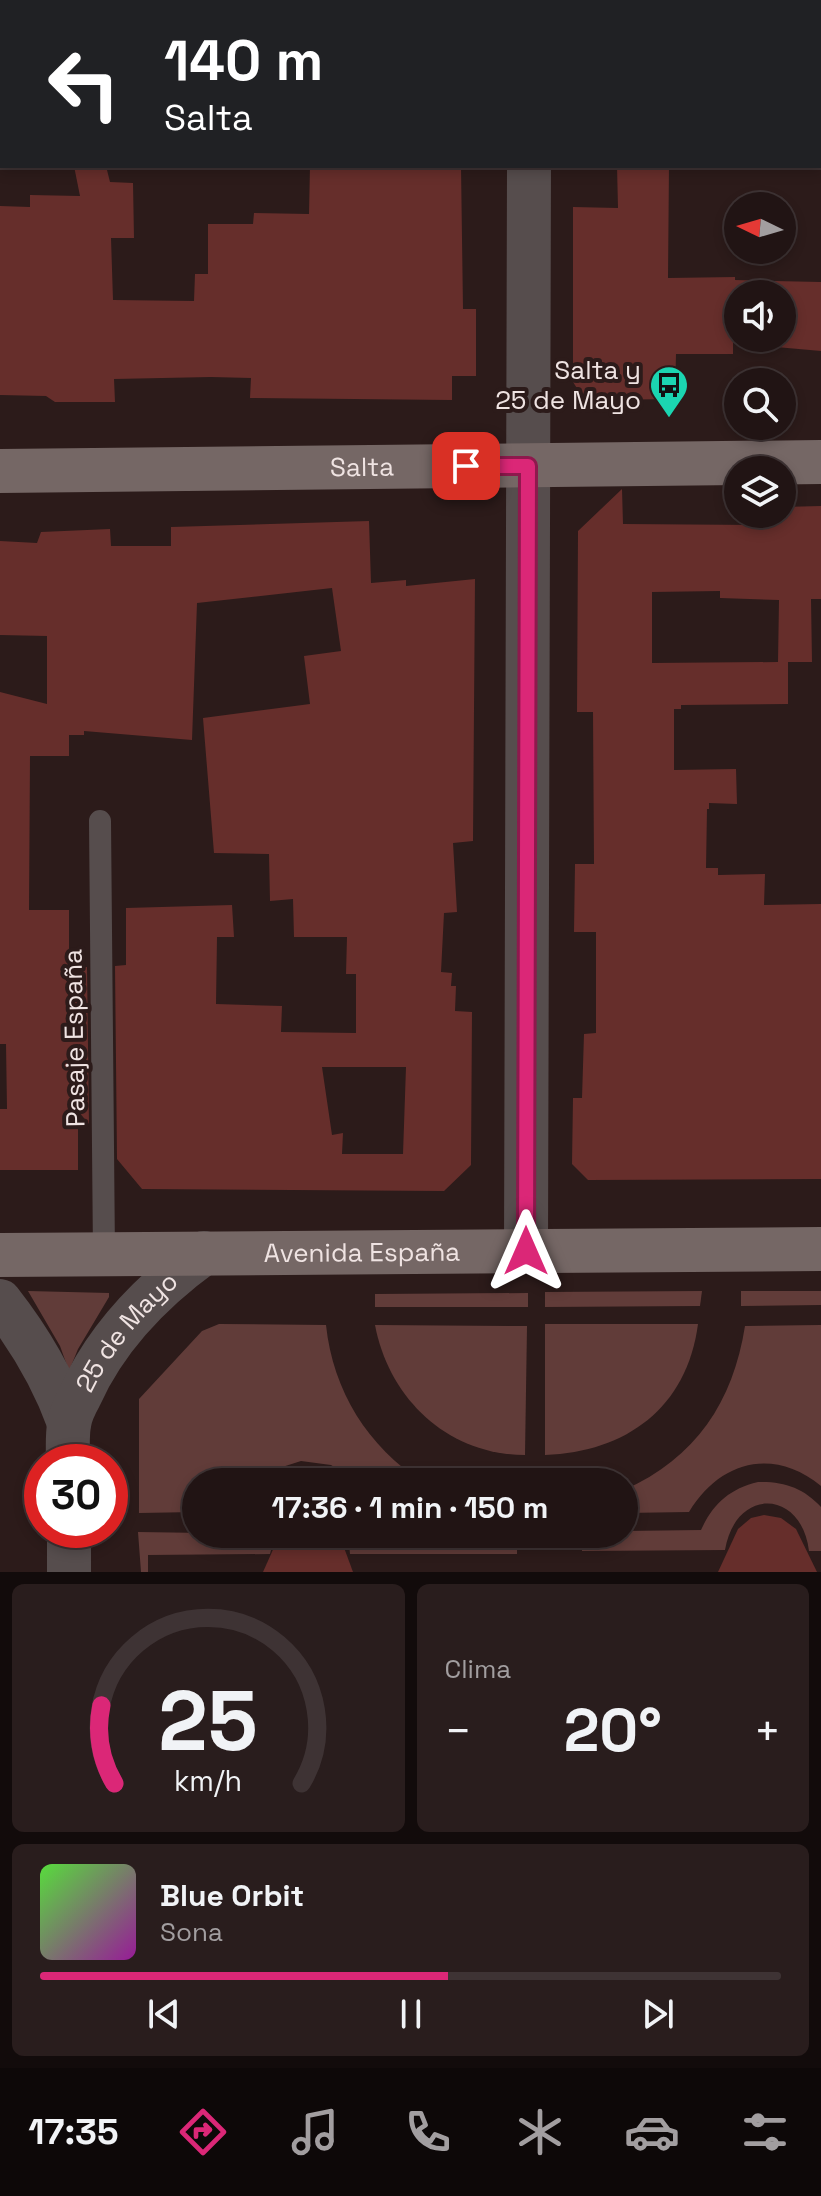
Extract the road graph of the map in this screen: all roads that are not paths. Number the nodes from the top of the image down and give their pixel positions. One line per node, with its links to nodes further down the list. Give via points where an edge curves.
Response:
1 (529, 168): 3 (street)
2 (821, 462): 3 (main road, Salta)
3 (528, 466): 4 (main road, Salta); 7 (street)
4 (0, 471)
5 (100, 821): 9 (lane, Pasaje España)
6 (821, 1249): 7 (main road, Avenida España)
7 (526, 1251): 8 (main road, Avenida España)
8 (204, 1253): 9 (main road, Avenida España); 12 (street, 25 de Mayo, via 161,1288 89,1376)
9 (104, 1254): 10 (main road, Avenida España)
10 (0, 1255)
11 (0, 1301): 12 (street, 25 de Mayo, via 50,1378)
12 (68, 1443)
13 (69, 1548): 14 (street)
14 (69, 1572)

